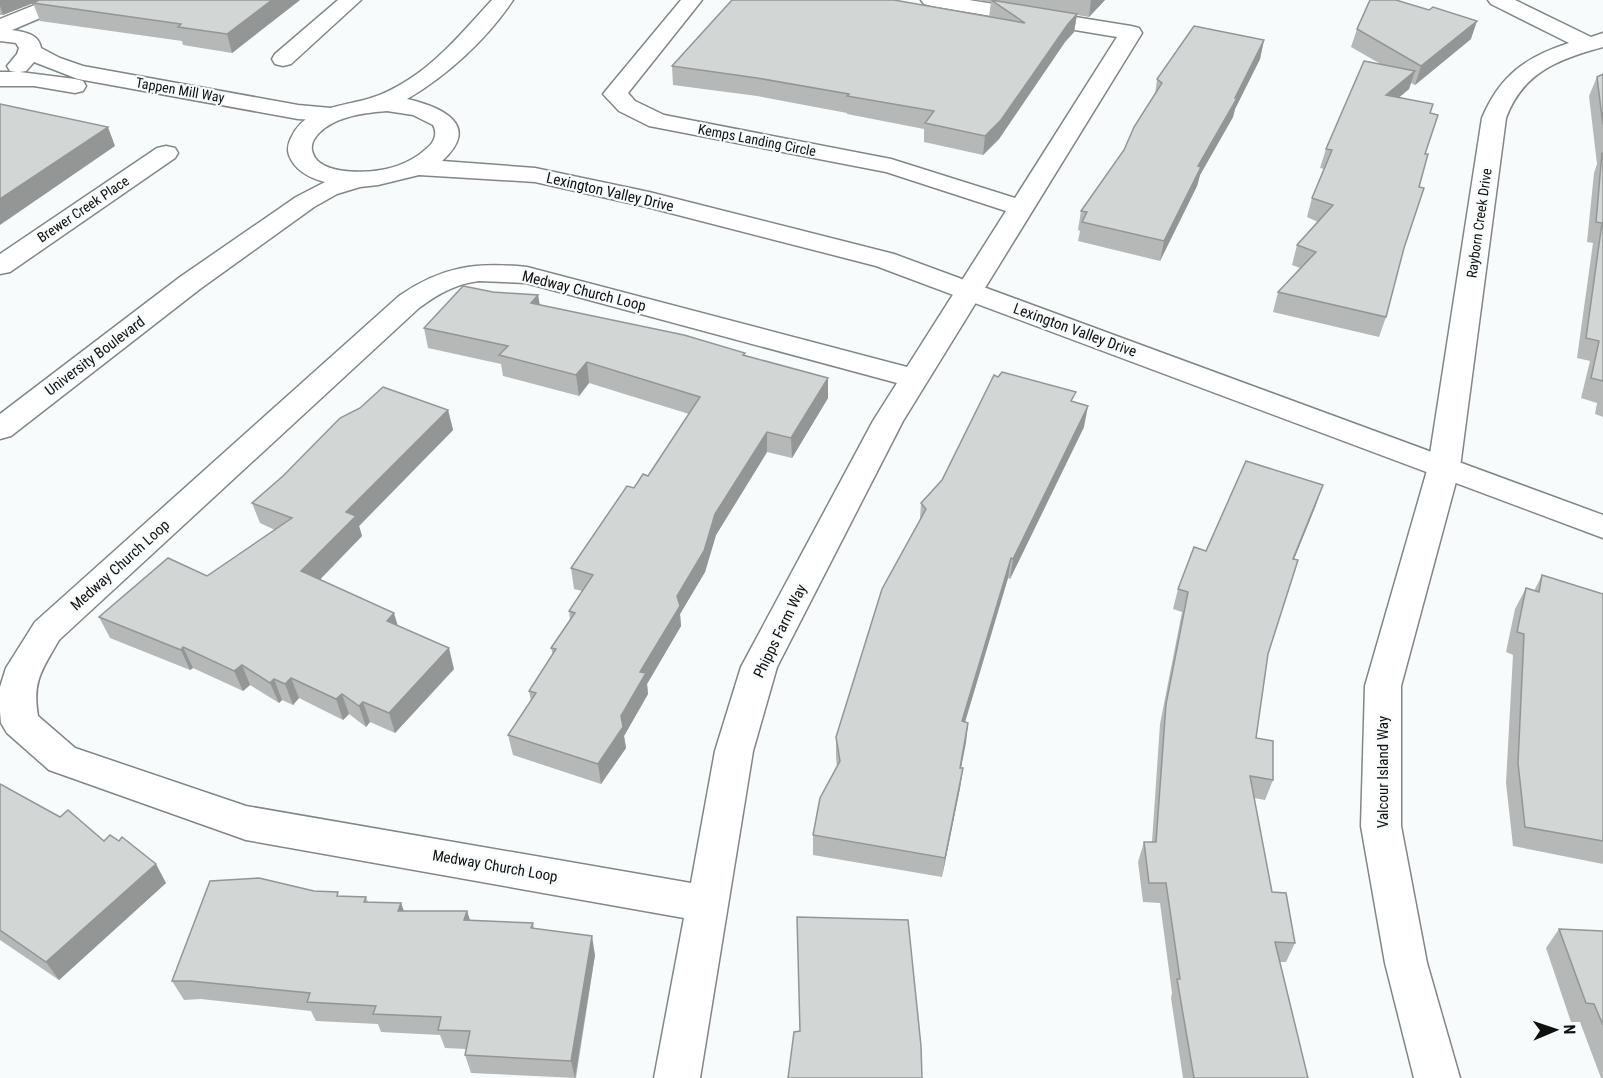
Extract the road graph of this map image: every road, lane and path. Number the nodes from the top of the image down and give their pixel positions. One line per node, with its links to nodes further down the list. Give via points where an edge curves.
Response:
1 (351, 0): 12 (street)
2 (503, 0): 11 (street)
3 (692, 0): 22 (street, Kemps Landing Circle, via 615,94 627,106 657,121 891,166)
4 (931, 0): 22 (street, via 1131,33)
5 (1498, 0): 9 (street)
6 (55, 4): 7 (street); 10 (street, via 34,31)
7 (0, 27)
8 (0, 34): 10 (street, Tappen Mill Way, via 23,39)
9 (1596, 42): 28 (street, Rayborn Creek Drive, via 1544,61 1520,77 1503,96 1494,118)
10 (30, 48): 13 (street, via 27,59); 15 (street, Tappen Mill Way, via 52,63 78,72 298,112)
11 (461, 48): 14 (street, via 411,90); 16 (street, via 441,89 438,106)
12 (283, 59)
13 (0, 77): 17 (street, Tappen Mill Way, via 62,83 288,131)
14 (376, 105): 15 (street); 16 (street, Lexington Valley Drive, via 417,107)
15 (334, 114): 17 (street, via 311,129)
16 (443, 125): 19 (street, via 446,139 439,151); 20 (street, Lexington Valley Drive, via 475,147)
17 (302, 149): 21 (street, Tappen Mill Way, via 318,171); 24 (street, University Boulevard, via 290,183 278,199)
18 (166, 153): 23 (street, Brewer Creek Place)
19 (416, 167): 20 (street, Lexington Valley Drive); 21 (street, via 383,177)
20 (535, 175): 25 (street, Lexington Valley Drive, via 885,260)
21 (358, 179): 24 (street, University Boulevard, via 314,196)
22 (1022, 208): 25 (street)
23 (0, 266)
24 (190, 283): 27 (street, University Boulevard)
25 (969, 291): 26 (street, Phipps Farm Way); 28 (street, Lexington Valley Drive)
26 (915, 378): 30 (street, Phipps Farm Way, via 888,421 759,667 734,751); 30 (street, Medway Church Loop, via 527,275 486,270 464,274 431,285 410,302 47,631 24,668 16,694 20,723 62,759 94,771 246,823)
27 (0, 429)
28 (1444, 467): 29 (street, Lexington Valley Drive); 32 (street, Valcour Island Way, via 1383,686 1381,826 1406,963)
29 (1603, 527)
30 (707, 904): 31 (street, Phipps Farm Way)
31 (677, 1078)
32 (1437, 1078)

